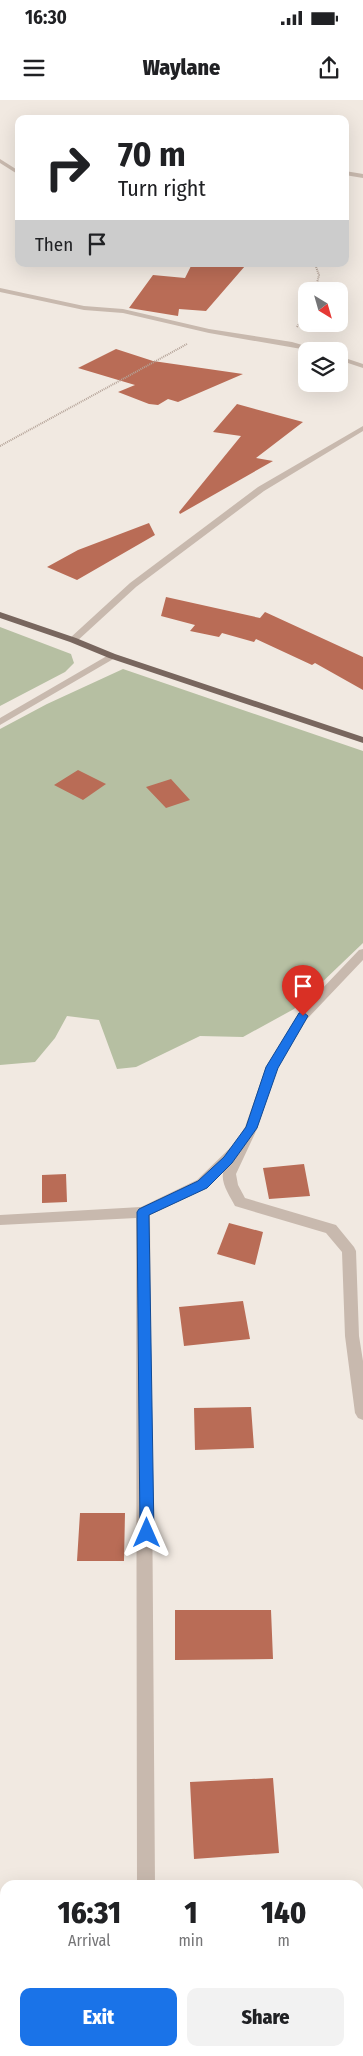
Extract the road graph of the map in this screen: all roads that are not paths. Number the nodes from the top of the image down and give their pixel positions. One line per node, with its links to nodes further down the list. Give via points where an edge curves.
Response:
1 (0, 161): 2 (street)
2 (15, 170)
3 (349, 174): 4 (street)
4 (363, 176)
5 (0, 290): 6 (street)
6 (298, 346)
7 (348, 361): 8 (street)
8 (363, 366)
9 (363, 428): 11 (street, via 261,489 132,584)
10 (0, 616): 11 (main road)
11 (73, 640): 12 (main road)
12 (112, 656): 13 (street); 14 (main road)
13 (0, 722)
14 (363, 740)
15 (363, 953): 16 (street, via 303,1016 272,1067)
16 (251, 1128): 17 (street, via 228,1160 202,1184); 19 (street, via 228,1174 240,1202 331,1229 349,1251 352,1336)
17 (143, 1212): 18 (street); 20 (street, via 147,1413)
18 (0, 1220)
19 (363, 1412)
20 (146, 1880)

